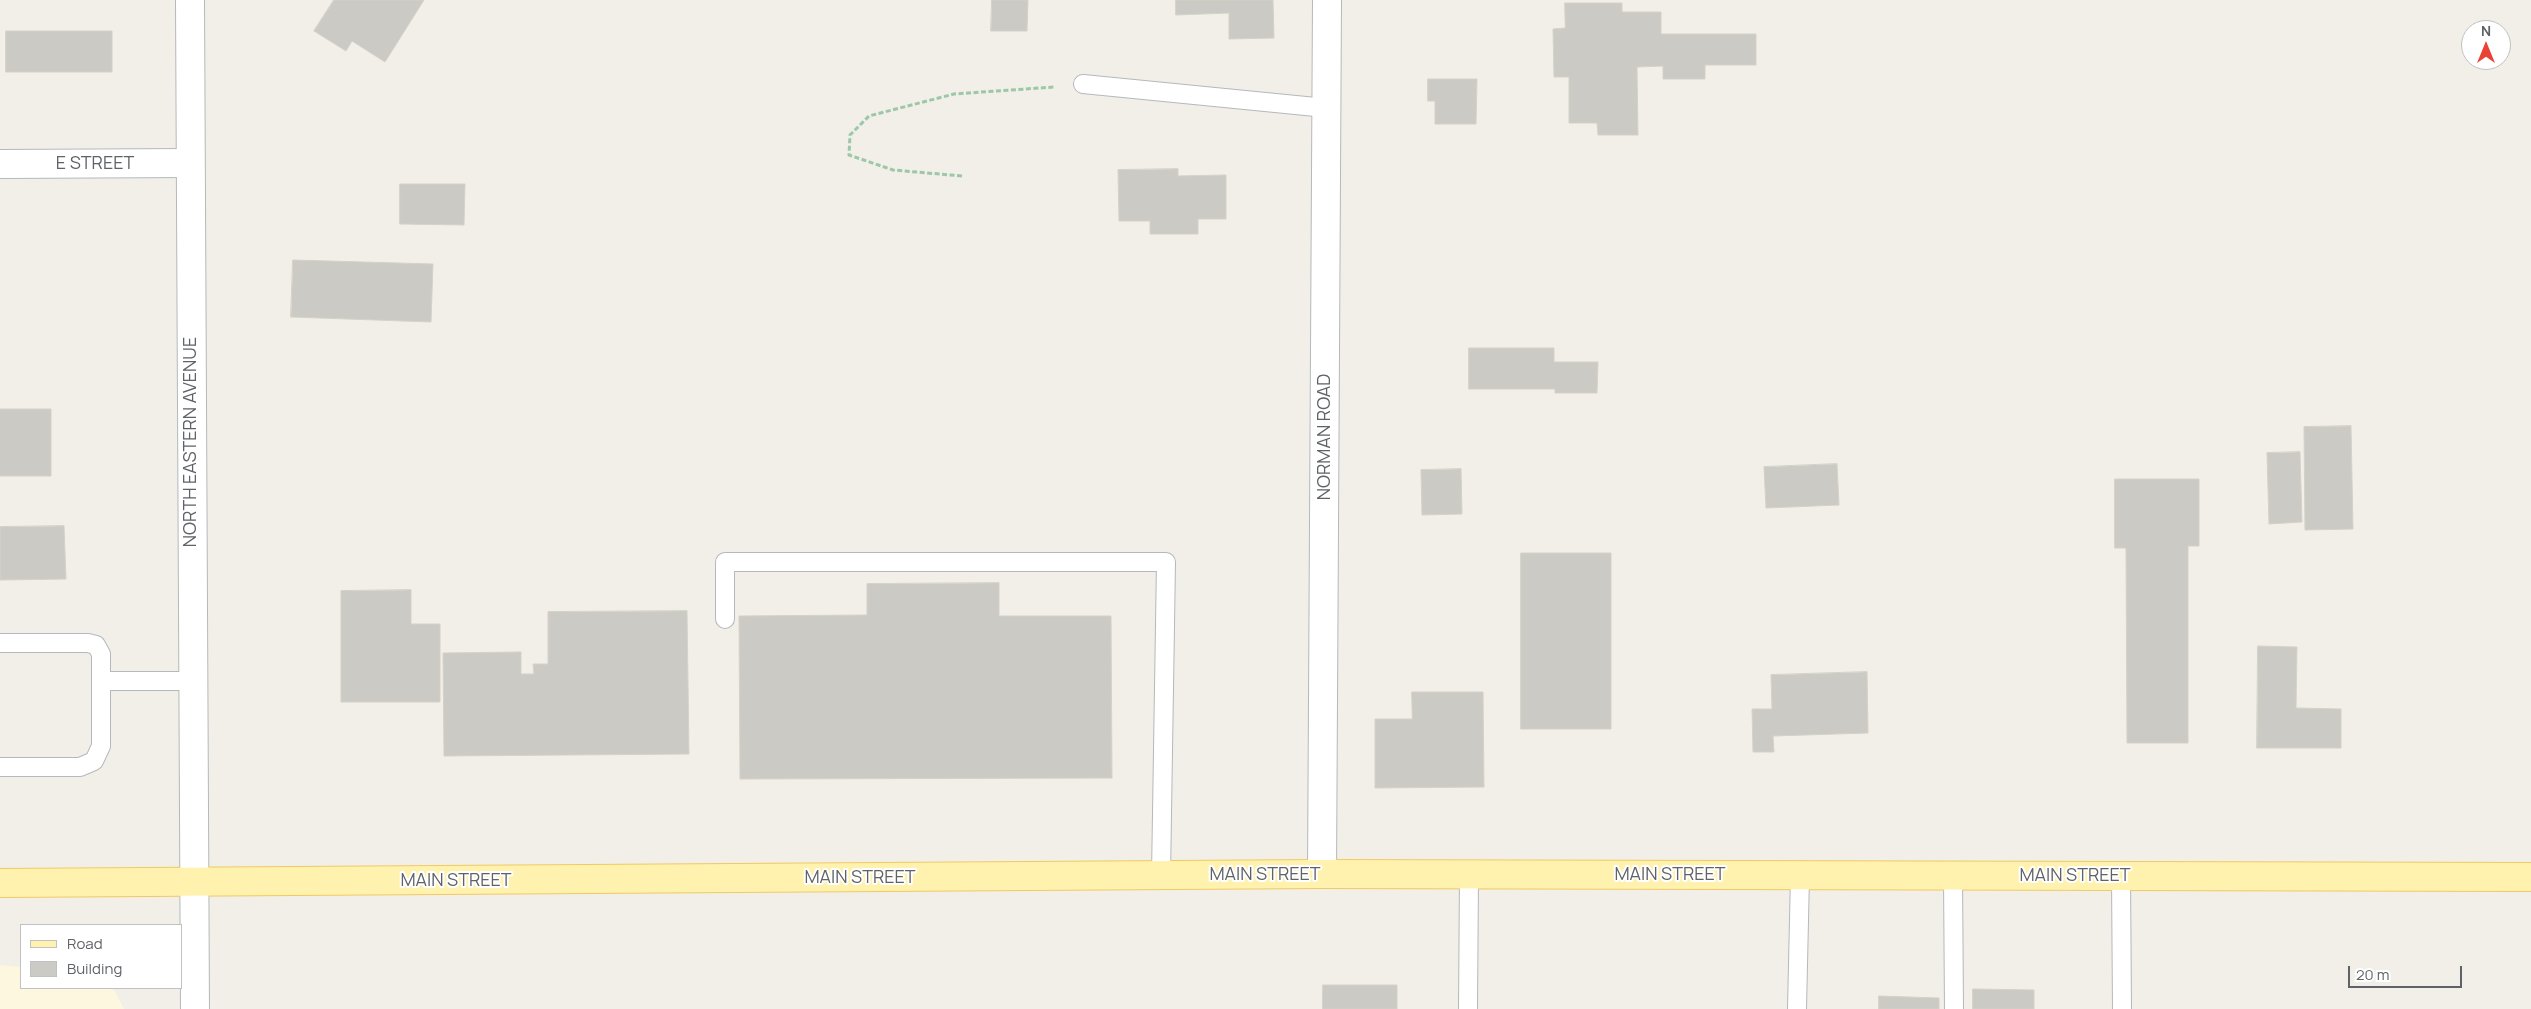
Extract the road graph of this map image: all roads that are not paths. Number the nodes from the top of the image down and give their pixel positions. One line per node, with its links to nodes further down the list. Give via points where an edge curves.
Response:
1 (190, 0): 6 (street, NORTH EASTERN AVENUE)
2 (1327, 0): 4 (street, NORMAN ROAD)
3 (1082, 84): 4 (lane)
4 (1326, 108): 12 (street, NORMAN ROAD)
5 (0, 164): 6 (street, E STREET)
6 (190, 164): 10 (street, NORTH EASTERN AVENUE)
7 (725, 619): 14 (lane, via 725,562 1166,562)
8 (0, 643): 9 (lane, via 96,645 101,654)
9 (101, 681): 10 (lane); 11 (lane, via 101,746 94,761 80,767)
10 (192, 681): 20 (street, NORTH EASTERN AVENUE)
11 (0, 767)
12 (1322, 874): 13 (main road, MAIN STREET); 14 (main road, MAIN STREET)
13 (1469, 875): 15 (main road, MAIN STREET); 22 (lane)
14 (1161, 876): 20 (main road, MAIN STREET)
15 (1800, 876): 16 (main road, MAIN STREET); 23 (lane)
16 (1953, 876): 17 (main road, MAIN STREET); 24 (lane)
17 (2121, 876): 18 (main road, MAIN STREET); 25 (lane)
18 (2531, 877)
19 (0, 883): 20 (main road, MAIN STREET)
20 (192, 883): 21 (street, NORTH EASTERN AVENUE)
21 (195, 1009)
22 (1468, 1009)
23 (1797, 1009)
24 (1954, 1009)
25 (2122, 1009)

